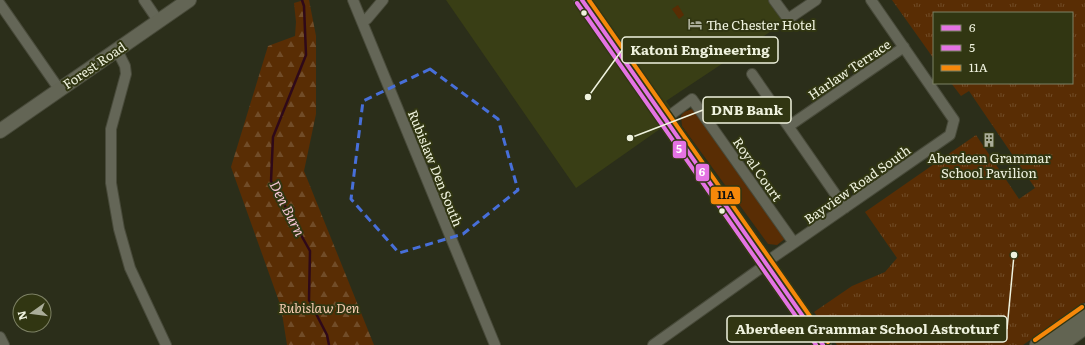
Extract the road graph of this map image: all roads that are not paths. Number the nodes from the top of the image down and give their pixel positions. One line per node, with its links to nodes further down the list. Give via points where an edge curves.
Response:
1 (144, 0): 11 (street)
2 (189, 0): 11 (street, Forest Road)
3 (353, 0): 10 (street, Rubislaw Den South)
4 (382, 0): 10 (street, via 367,19)
5 (582, 0): 16 (main road)
6 (774, 0): 7 (street, via 788,19)
7 (816, 0)
8 (871, 0): 12 (street)
9 (0, 4): 15 (street)
10 (362, 21): 27 (street, Rubislaw Den South)
11 (159, 22): 13 (street, Forest Road)
12 (904, 47): 17 (street, Harlaw Terrace); 19 (street, Bayview Road South, via 954,120 950,136)
13 (117, 50): 15 (street, Forest Road); 26 (street, via 125,66 126,81 111,129 111,183 130,268)
14 (752, 74): 17 (street)
15 (59, 90): 18 (street, Forest Road)
16 (665, 119): 20 (street, Royal Court, via 692,99); 21 (main road)
17 (789, 126): 19 (street)
18 (0, 131)
19 (845, 208): 20 (street, Bayview Road South)
20 (794, 243): 21 (street, Bayview Road South)
21 (766, 264): 28 (street, Bayview Road South); 29 (main road)
22 (1085, 312): 30 (main road)
23 (1085, 326): 31 (main road)
24 (0, 337): 25 (street)
25 (4, 345)
26 (166, 345)
27 (495, 345)
28 (653, 345)
29 (823, 345)
30 (1038, 345)
31 (1059, 345)

